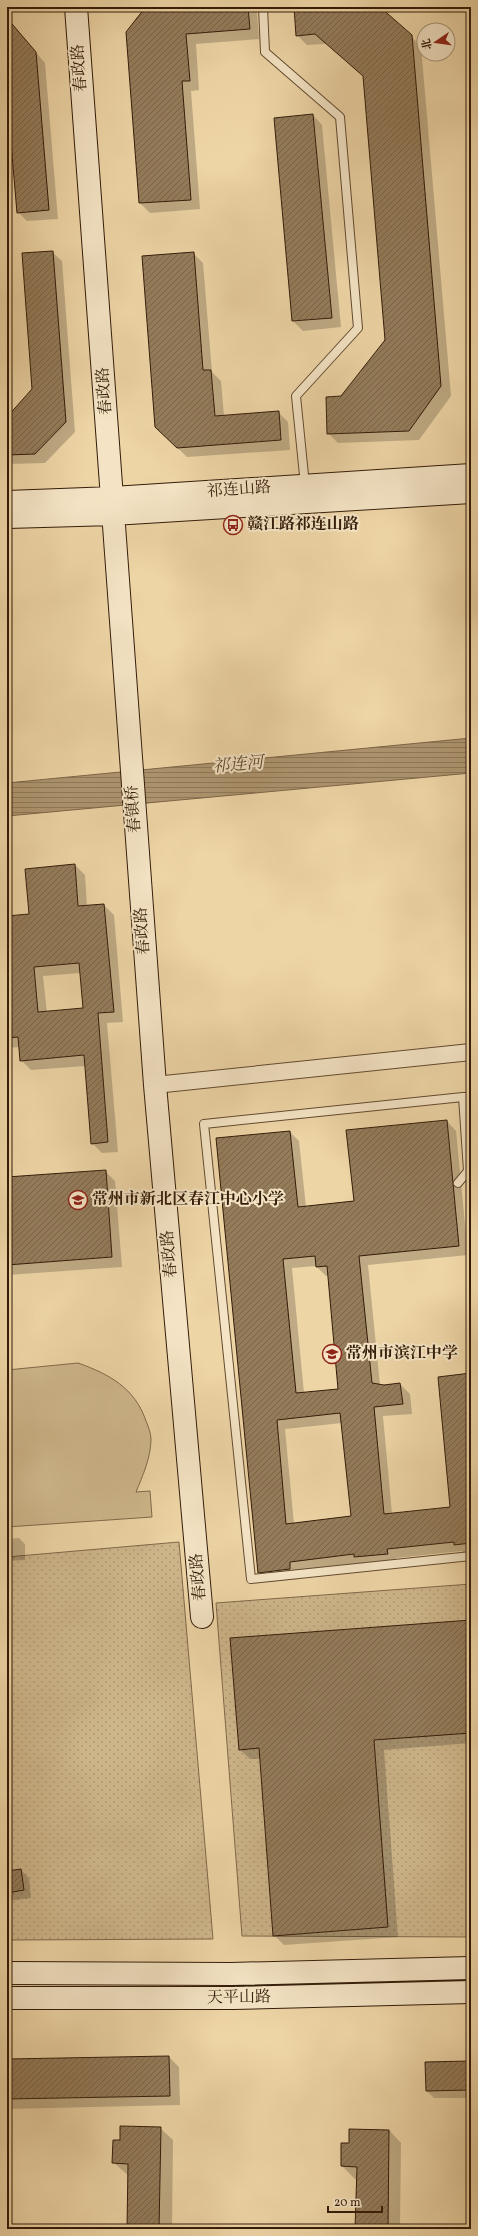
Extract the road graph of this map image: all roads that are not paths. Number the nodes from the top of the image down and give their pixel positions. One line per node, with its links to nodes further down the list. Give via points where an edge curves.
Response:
1 (76, 7): 7 (street, 春政路)
2 (264, 7): 4 (lane, via 265,52 340,117 341,125 358,328 296,396)
3 (471, 475): 4 (street, 祁连山路)
4 (305, 486): 7 (street, 祁连山路)
5 (471, 492): 7 (street, 祁连山路)
6 (7, 502): 7 (street, 祁连山路)
7 (113, 506): 8 (street, 祁连山路); 9 (street, 春政路)
8 (7, 517)
9 (132, 775): 10 (street, 春镇桥)
10 (137, 843): 12 (street, 春政路)
11 (471, 1052): 12 (street)
12 (155, 1086): 17 (street, 春政路)
13 (463, 1097): 14 (lane); 15 (lane, via 468,1171); 16 (lane, via 204,1124 251,1579)
14 (471, 1100)
15 (458, 1183)
16 (471, 1556)
17 (202, 1617)
18 (471, 1968): 19 (street, 天平山路, via 231,1974)
19 (7, 1973)
20 (471, 1992): 21 (street, 天平山路, via 233,1998)
21 (7, 1998)

